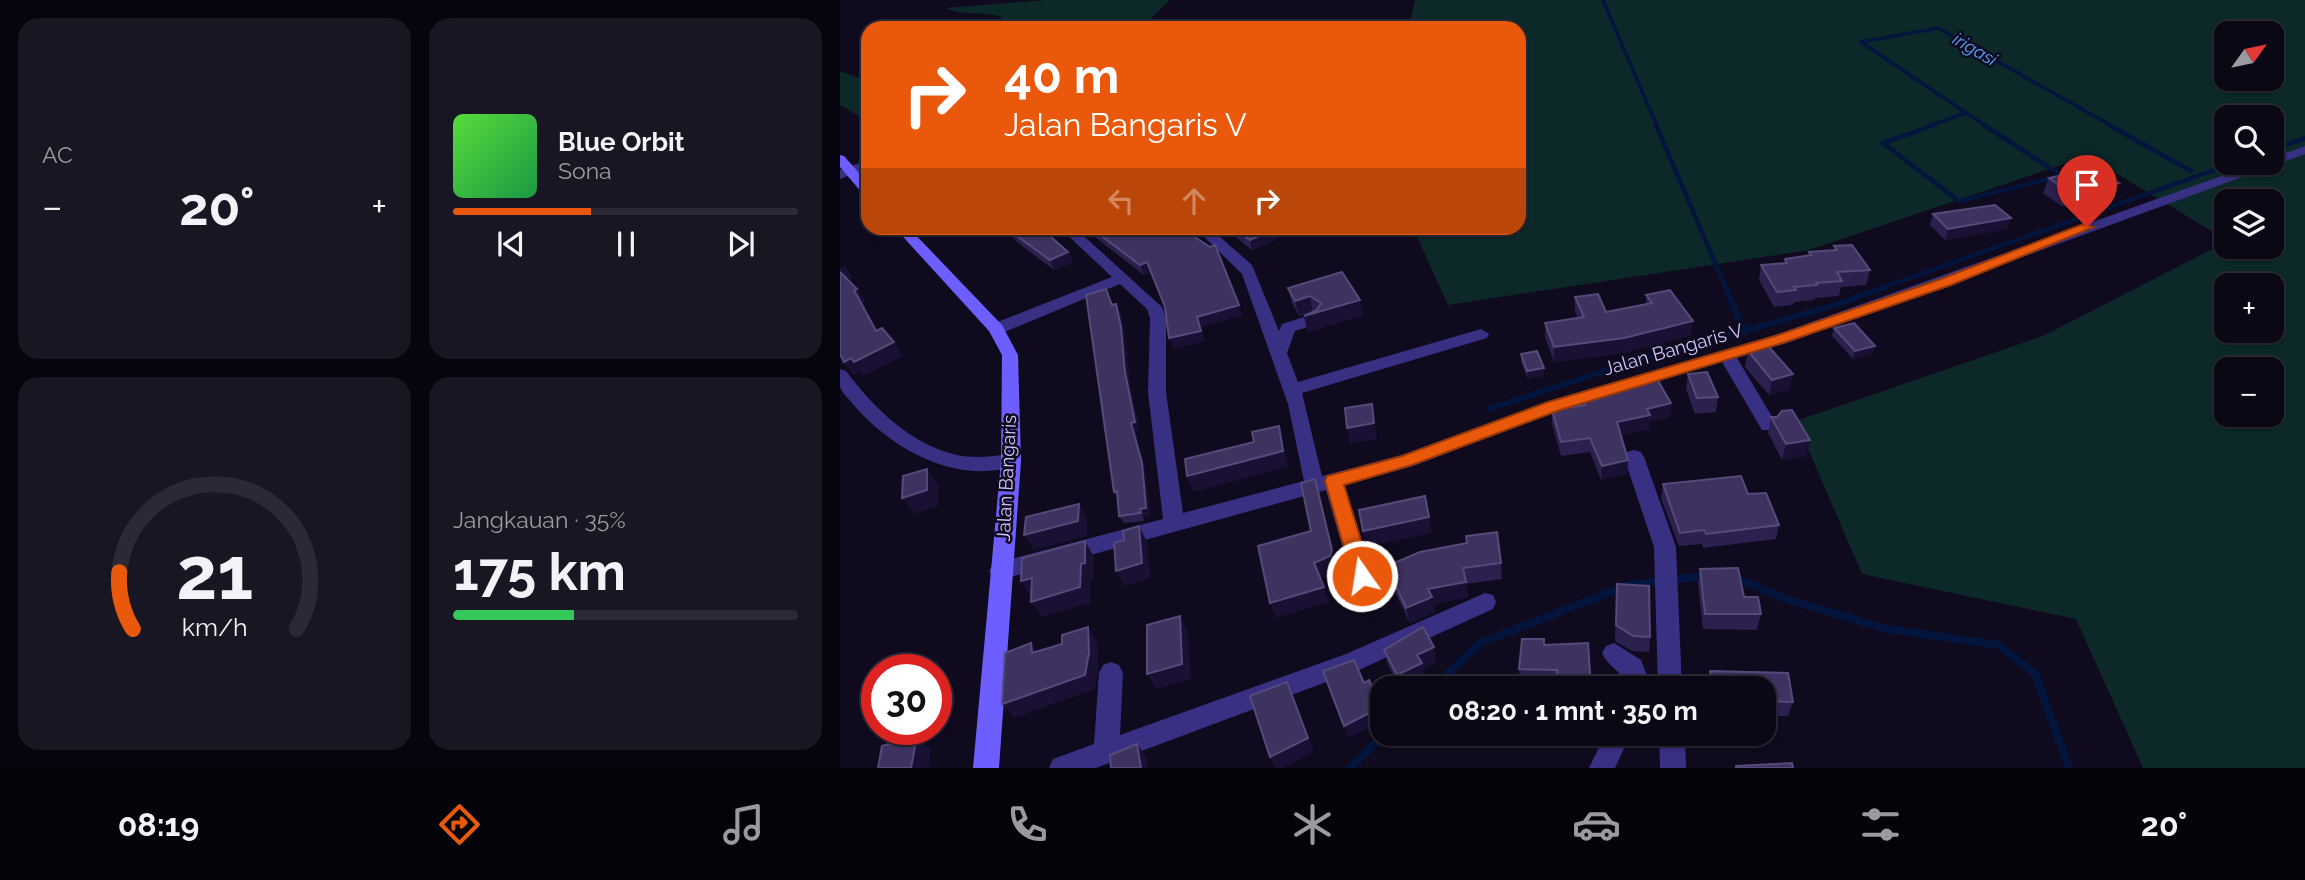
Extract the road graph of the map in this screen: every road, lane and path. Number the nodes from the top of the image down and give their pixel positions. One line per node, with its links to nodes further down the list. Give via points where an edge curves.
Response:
1 (2305, 150): 2 (street, Jalan Bangaris V)
2 (2284, 157)
3 (840, 159): 4 (street)
4 (845, 173): 6 (street)
5 (2233, 175): 15 (street, Jalan Bangaris V, via 1946,282)
6 (861, 186)
7 (909, 235): 12 (street, Jalan Bangaris)
8 (1075, 235): 10 (street)
9 (1210, 235): 14 (street, via 1245,265)
10 (1122, 278): 12 (street); 22 (street, via 1149,300 1158,318 1157,392)
11 (1314, 319): 14 (street, via 1289,328)
12 (996, 329): 20 (street, Jalan Bangaris, via 1010,355)
13 (1481, 334): 17 (street)
14 (1280, 351): 17 (street)
15 (1727, 356): 18 (street); 21 (street, Jalan Bangaris V, via 1554,406 1406,461)
16 (840, 375): 20 (street, via 879,418 930,454 974,464)
17 (1293, 390): 21 (street)
18 (1768, 425)
19 (1634, 457): 29 (street, via 1665,548)
20 (1011, 461): 23 (street, Jalan Bangaris)
21 (1324, 483): 22 (street, Jalan Bangaris V); 24 (street)
22 (1174, 524): 23 (street, Jalan Bangaris V)
23 (1000, 571): 33 (street, Jalan Bangaris)
24 (1362, 576)
25 (1485, 602): 32 (street, via 1353,662)
26 (1614, 653): 28 (street)
27 (1111, 673): 32 (street)
28 (1636, 676)
29 (1670, 676)
30 (1613, 746): 35 (street)
31 (1672, 746): 36 (street)
32 (1106, 752): 34 (street)
33 (986, 768)
34 (1062, 768)
35 (1602, 768)
36 (1673, 768)

